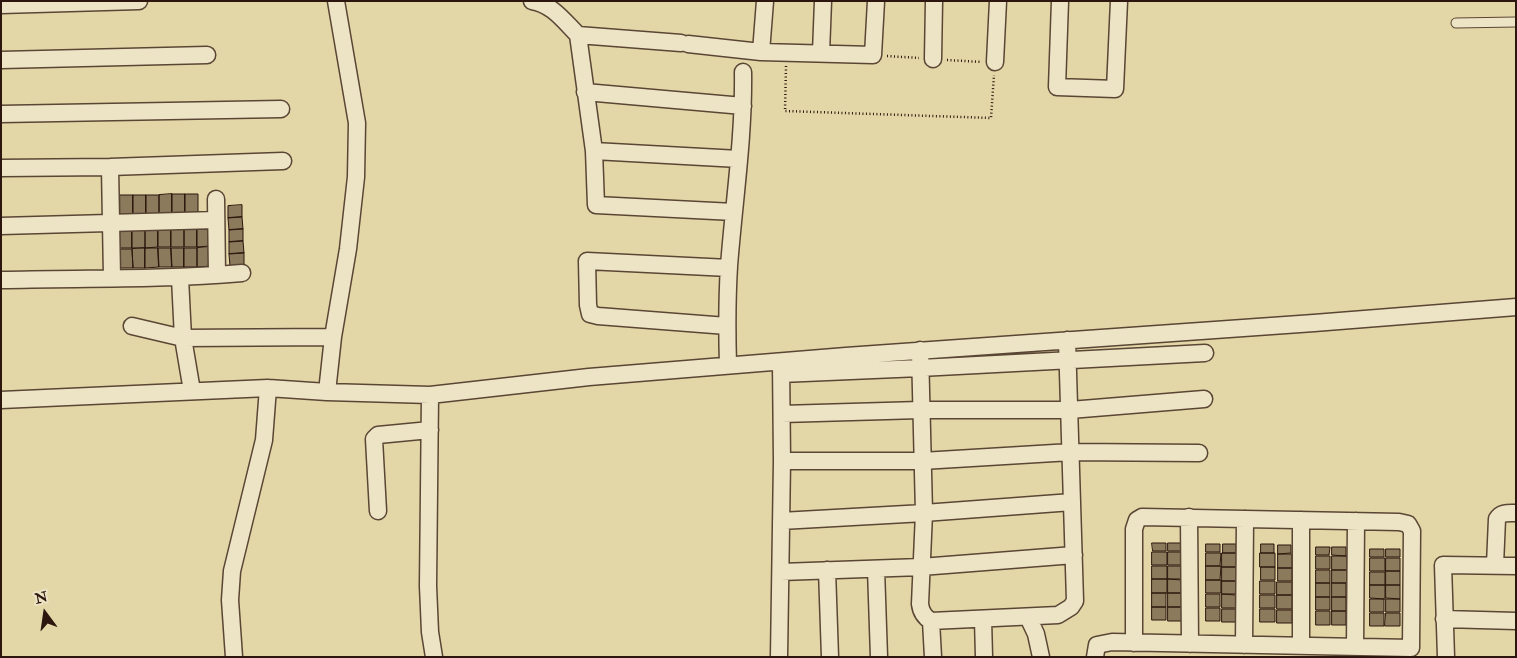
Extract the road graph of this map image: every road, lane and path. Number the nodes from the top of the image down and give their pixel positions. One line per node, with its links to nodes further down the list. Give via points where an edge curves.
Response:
1 (138, 1): 11 (street)
2 (336, 1): 47 (street, via 357,123 356,177 348,249)
3 (532, 1): 14 (street, via 554,11)
4 (765, 1): 15 (street)
5 (823, 1): 17 (street)
6 (876, 1): 19 (street)
7 (934, 1): 20 (street)
8 (998, 1): 22 (street)
9 (1060, 1): 10 (street, via 1057,87 1115,89)
10 (1119, 1)
11 (1, 5)
12 (1516, 22): 13 (lane)
13 (1456, 23)
14 (578, 35): 15 (street); 24 (street)
15 (762, 52): 16 (street)
16 (786, 52): 17 (street); 22 (path, via 785,111 991,118)
17 (821, 53): 19 (street)
18 (207, 55): 21 (street)
19 (873, 55): 20 (path)
20 (933, 59): 22 (path)
21 (1, 60)
22 (995, 62)
23 (743, 72): 25 (street)
24 (585, 92): 25 (street); 28 (street)
25 (744, 106): 29 (street)
26 (282, 109): 27 (street)
27 (1, 114)
28 (594, 151): 29 (street); 34 (street, via 596,205)
29 (739, 159): 34 (street)
30 (283, 161): 31 (street)
31 (110, 167): 32 (street); 36 (street)
32 (1, 168)
33 (216, 199): 35 (street)
34 (734, 212): 38 (street)
35 (216, 220): 36 (street); 40 (street)
36 (112, 224): 37 (street); 41 (street)
37 (1, 226)
38 (729, 268): 46 (street); 46 (street, via 587,261 590,314)
39 (242, 273): 40 (street)
40 (217, 275): 42 (street)
41 (112, 277): 42 (street); 43 (street)
42 (180, 278): 48 (street)
43 (1, 280)
44 (1516, 306): 49 (street)
45 (132, 326): 48 (street)
46 (727, 326): 53 (street)
47 (333, 337): 48 (street); 58 (street)
48 (183, 338): 57 (street)
49 (1067, 340): 50 (street); 52 (street)
50 (920, 350): 54 (street); 55 (street)
51 (1205, 353): 52 (street)
52 (1068, 361): 55 (street); 63 (street)
53 (728, 366): 54 (street); 59 (street, via 589,377)
54 (781, 367): 55 (street); 64 (street)
55 (920, 368): 62 (street)
56 (268, 388): 57 (street); 58 (street); 96 (street, via 264,440 232,571 230,600)
57 (192, 391): 61 (street)
58 (327, 392): 59 (street)
59 (430, 395): 65 (street)
60 (1204, 399): 63 (street)
61 (1, 400)
62 (920, 410): 63 (street); 64 (street); 69 (street)
63 (1070, 410): 66 (street)
64 (782, 414): 68 (street)
65 (430, 430): 71 (street, via 374,439); 97 (street, via 428,586)
66 (1071, 452): 67 (street); 69 (street); 70 (street)
67 (1199, 453)
68 (782, 461): 69 (street); 77 (street)
69 (922, 461): 72 (street)
70 (1072, 502): 72 (street); 79 (street)
71 (378, 511)
72 (924, 513): 77 (street); 82 (street)
73 (1516, 513): 80 (street, via 1504,513 1497,519)
74 (1189, 518): 75 (street); 91 (street, via 1142,516 1137,520 1134,528); 92 (street)
75 (1245, 519): 76 (street); 93 (street)
76 (1301, 520): 78 (street); 94 (street)
77 (781, 521): 85 (street)
78 (1356, 521): 95 (street); 95 (street, via 1399,522 1408,524 1412,531 1410,648)
79 (1074, 555): 82 (street); 86 (street, via 1075,600 1071,607 1058,615)
80 (1495, 565): 81 (street); 88 (street, via 1443,565)
81 (1516, 566)
82 (921, 567): 83 (street); 89 (street, via 921,612)
83 (876, 569): 84 (street); 100 (street)
84 (827, 570): 85 (street); 99 (street)
85 (781, 572): 98 (street)
86 (1028, 617): 87 (street); 103 (street, via 1036,634)
87 (983, 619): 89 (street); 102 (street)
88 (1444, 619): 90 (street); 105 (street)
89 (931, 621): 101 (street)
90 (1516, 621)
91 (1134, 642): 92 (street); 104 (street, via 1098,644)
92 (1190, 644): 93 (street)
93 (1244, 645): 94 (street)
94 (1301, 646): 95 (street)
95 (1355, 647)
96 (234, 657)
97 (434, 657)
98 (779, 657)
99 (830, 657)
100 (879, 657)
101 (933, 657)
102 (984, 657)
103 (1040, 657)
104 (1094, 657)
105 (1446, 657)

